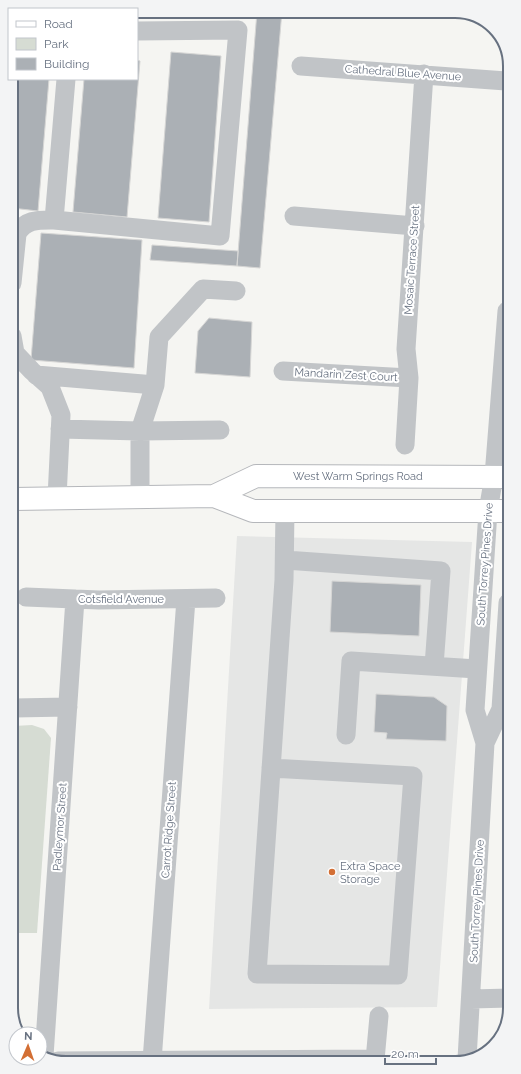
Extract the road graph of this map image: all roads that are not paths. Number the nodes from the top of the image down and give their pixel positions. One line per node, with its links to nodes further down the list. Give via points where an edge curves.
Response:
1 (138, 31): 7 (street, via 238,30 220,236)
2 (301, 66): 3 (street, Cathedral Blue Avenue)
3 (424, 74): 5 (street, Cathedral Blue Avenue); 8 (street, Mosaic Terrace Street)
4 (66, 80): 7 (street)
5 (503, 81)
6 (294, 216): 8 (street)
7 (54, 220): 9 (street, via 32,221 21,227)
8 (415, 226): 14 (street, Mosaic Terrace Street, via 406,349)
9 (18, 232)
10 (236, 291): 15 (street, via 203,289 159,337)
11 (18, 357): 13 (street)
12 (283, 371): 14 (street, Mandarin Zest Court)
13 (36, 375): 15 (street); 17 (street, via 50,387 61,415)
14 (409, 378): 20 (street, Mosaic Terrace Street)
15 (154, 385): 19 (street)
16 (503, 421): 21 (street, South Torrey Pines Drive)
17 (60, 429): 19 (street); 23 (street)
18 (220, 430): 19 (street)
19 (140, 431): 24 (street)
20 (405, 445)
21 (501, 476): 22 (main road, West Warm Springs Road, via 256,476); 27 (street, South Torrey Pines Drive)
22 (214, 496): 24 (main road, West Warm Springs Road); 26 (main road, West Warm Springs Road, via 253,511)
23 (57, 498): 24 (main road, West Warm Springs Road); 25 (main road, West Warm Springs Road)
24 (140, 498)
25 (18, 499)
26 (285, 511): 27 (main road, West Warm Springs Road); 28 (street)
27 (498, 511): 34 (street, South Torrey Pines Drive)
28 (285, 560): 33 (street, via 441,572); 40 (street)
29 (26, 597): 32 (street, Cotsfield Avenue)
30 (186, 598): 31 (street, Cotsfield Avenue); 32 (street, Cotsfield Avenue); 46 (street, Carrot Ridge Street)
31 (216, 598)
32 (75, 599): 36 (street, Padleymor Street)
33 (434, 666): 34 (street); 38 (street, via 351,661)
34 (477, 669): 39 (street, South Torrey Pines Drive, via 475,710)
35 (503, 679): 39 (street, South Torrey Pines Drive, via 501,710)
36 (68, 707): 37 (street); 44 (street, Padleymor Street)
37 (18, 708)
38 (346, 736)
39 (486, 743): 42 (street, South Torrey Pines Drive)
40 (271, 768): 40 (street, via 257,974 398,975 413,776)
41 (503, 998): 42 (street)
42 (471, 999): 45 (street, South Torrey Pines Drive)
43 (378, 1016): 47 (street)
44 (46, 1026)
45 (467, 1054)
46 (152, 1056)
47 (375, 1056)

